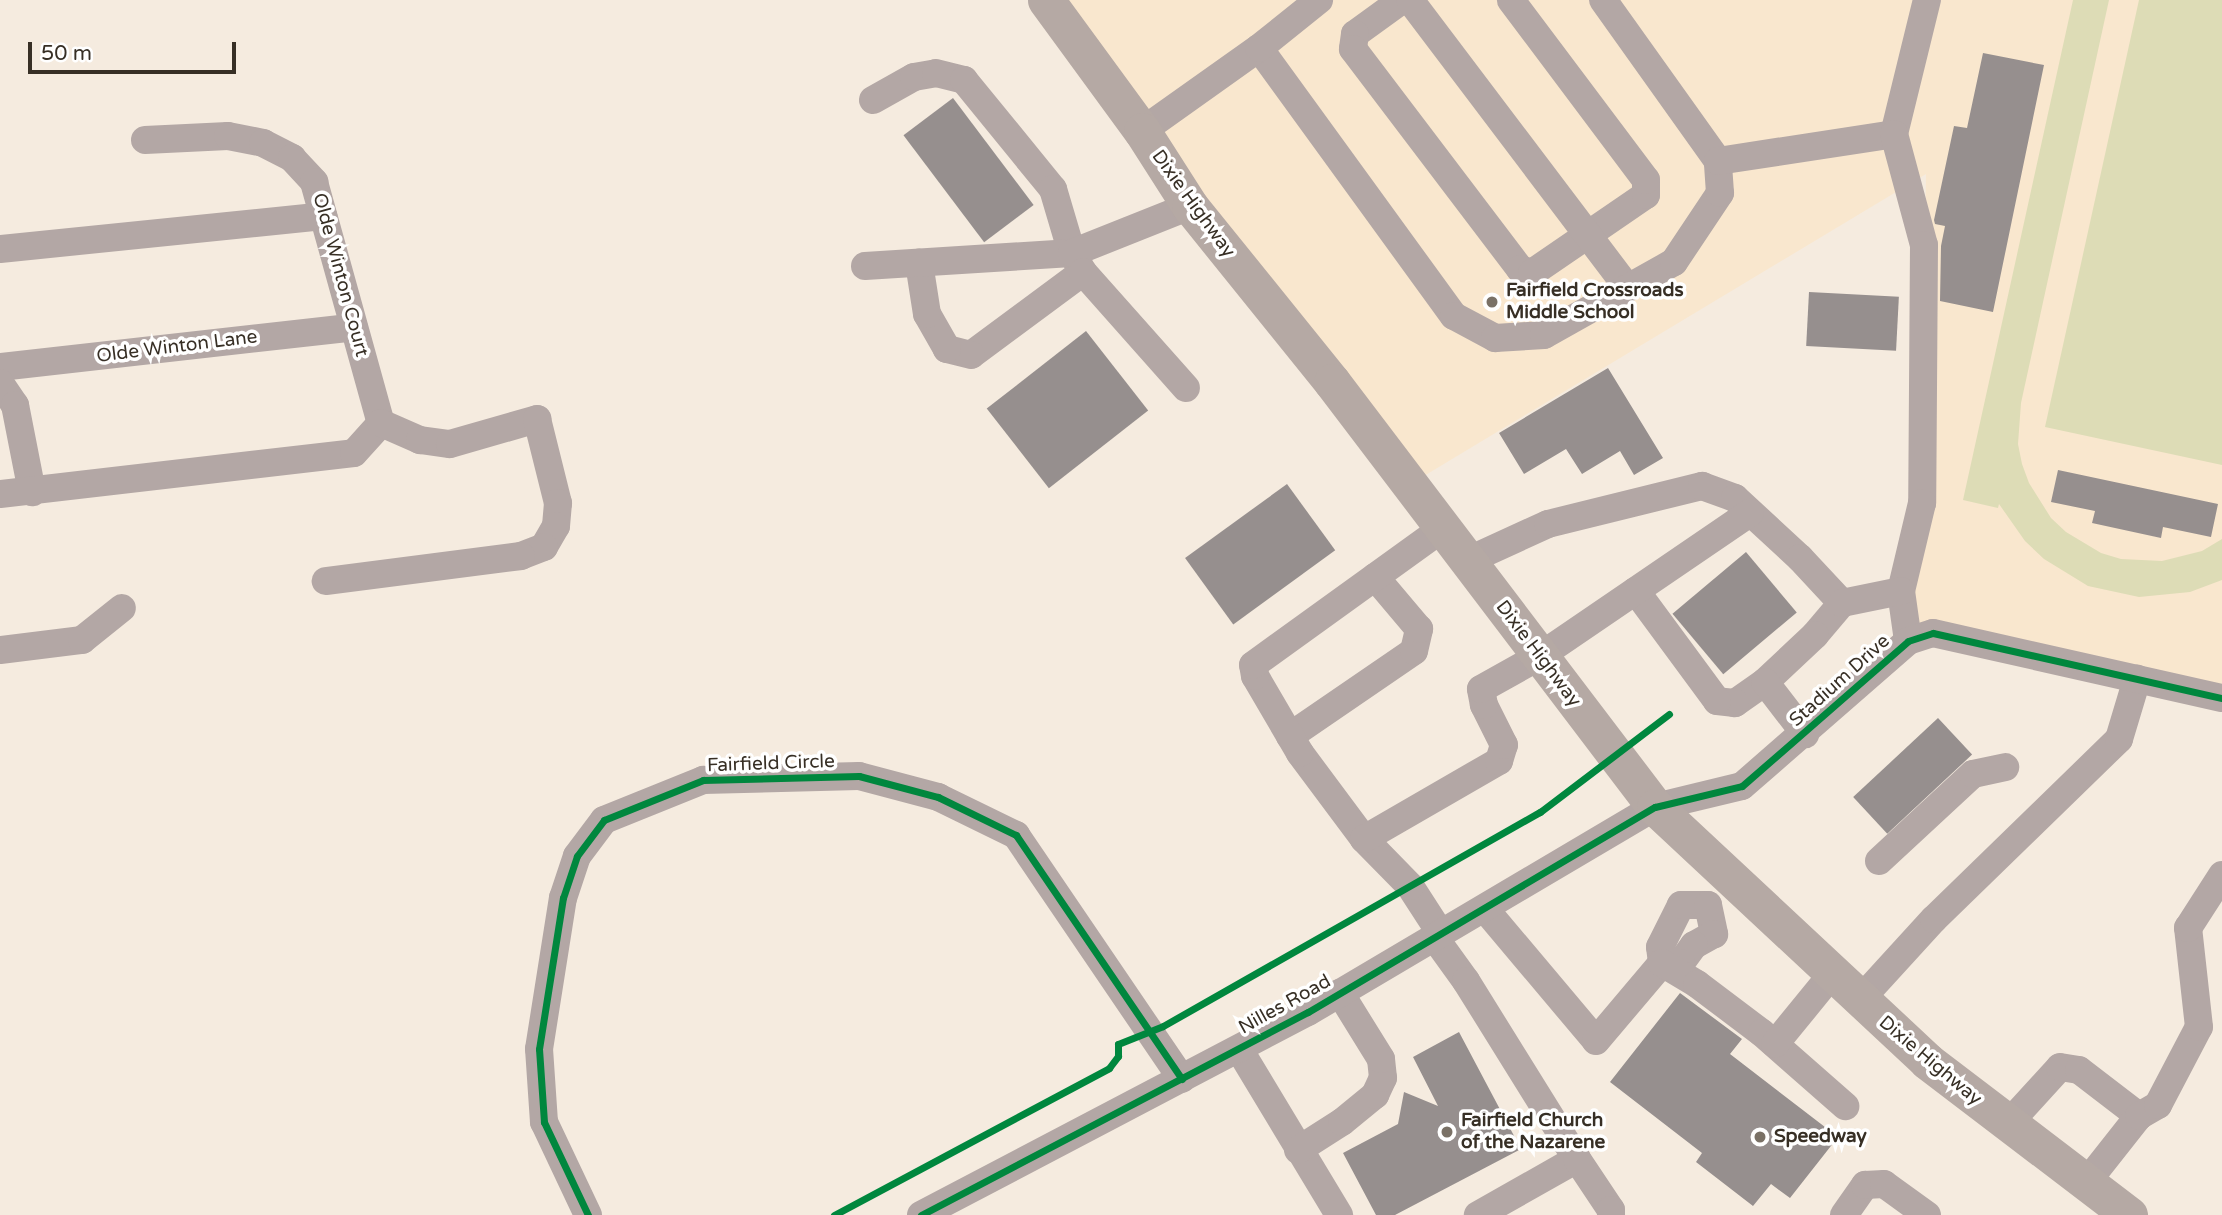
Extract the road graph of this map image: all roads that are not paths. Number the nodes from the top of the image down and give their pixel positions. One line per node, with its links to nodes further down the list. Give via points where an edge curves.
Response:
1 (1046, 0): 10 (main road, Dixie Highway)
2 (1319, 0): 8 (street)
3 (1402, 0): 16 (street, via 1355,34 1353,49 1520,270 1532,273)
4 (1410, 0): 16 (street)
5 (1511, 0): 16 (street, via 1646,180 1646,195)
6 (1603, 0): 13 (street)
7 (1927, 0): 11 (street)
8 (1259, 48): 10 (street); 21 (street, via 1454,316 1495,338 1544,335)
9 (873, 100): 19 (street, via 914,77 936,73 964,80 1053,189)
10 (1142, 131): 14 (main road, Dixie Highway)
11 (1894, 134): 13 (street); 35 (street, via 1924,245 1922,503)
12 (145, 140): 15 (street, Olde Winton Court, via 228,136 263,143 292,158 314,182)
13 (1718, 161): 21 (street, via 1720,192 1674,262)
14 (1190, 206): 19 (street); 30 (main road, Dixie Highway)
15 (324, 216): 17 (street); 22 (street, Olde Winton Court)
16 (1587, 235): 21 (street)
17 (0, 249)
18 (919, 262): 19 (street); 19 (street, via 927,314 947,349 971,355); 20 (street)
19 (1077, 263): 25 (street)
20 (865, 266)
21 (1628, 288)
22 (354, 327): 23 (street, Olde Winton Lane); 26 (street, Olde Winton Court)
23 (0, 368)
24 (0, 383): 27 (street, via 15,405)
25 (1186, 388)
26 (381, 423): 27 (street, via 354,453); 33 (street, via 420,440 450,444 537,419 558,503 556,526 544,547 521,556)
27 (32, 492): 28 (street)
28 (0, 494)
29 (1750, 513): 31 (street, via 1735,498 1702,486 1548,524); 34 (street); 36 (street)
30 (1443, 528): 31 (main road, Dixie Highway); 32 (street)
31 (1467, 561): 40 (main road, Dixie Highway)
32 (1375, 577): 45 (street, via 1253,665); 45 (street, via 1419,629 1414,651)
33 (326, 581)
34 (1636, 591): 40 (street); 42 (street, via 1717,701 1735,703)
35 (1901, 591): 36 (street); 38 (street)
36 (1842, 603): 42 (street)
37 (122, 608): 39 (street, via 82,640)
38 (1908, 641): 41 (street, Stadium Drive, via 1933,633); 44 (street, Stadium Drive)
39 (0, 650)
40 (1540, 656): 47 (main road, Dixie Highway); 48 (street, via 1481,689 1504,745 1499,761)
41 (2137, 679): 43 (street, Stadium Drive); 57 (street, via 2119,739 1934,919)
42 (1765, 682): 44 (street)
43 (2222, 698)
44 (1805, 734): 47 (street, Stadium Drive, via 1742,786)
45 (1290, 736): 48 (street)
46 (2005, 767): 49 (street, via 1973,774)
47 (1655, 807): 51 (main road, Dixie Highway); 52 (street, Nilles Road)
48 (1363, 839): 53 (street, via 1410,886)
49 (1879, 862)
50 (2222, 875): 62 (street, via 2188,928 2199,1027 2158,1105)
51 (1721, 893): 54 (street, via 1714,934 1694,945 1681,963); 55 (main road, Dixie Highway)
52 (1485, 909): 53 (street, Nilles Road); 54 (street, via 1596,1041)
53 (1438, 936): 56 (street, Nilles Road); 65 (street)
54 (1662, 963): 58 (street)
55 (1832, 974): 57 (main road, Dixie Highway); 58 (street)
56 (1340, 993): 59 (street, Nilles Road); 64 (street, via 1381,1059 1383,1078 1375,1095)
57 (1859, 1001): 63 (main road, Dixie Highway)
58 (1774, 1044): 61 (street)
59 (1239, 1049): 60 (street, Nilles Road); 64 (street)
60 (1182, 1079): 67 (street, Fairfield Circle, via 1016,835 939,797 859,776 704,780 604,820 577,856 563,898 538,1049 544,1122); 68 (street, Nilles Road)
61 (1845, 1106)
62 (2140, 1116): 63 (street, via 2079,1070 2060,1068); 66 (street)
63 (2008, 1124): 66 (main road, Dixie Highway)
64 (1298, 1150): 69 (street)
65 (1577, 1159): 70 (street); 71 (street)
66 (2086, 1183): 74 (main road, Dixie Highway)
67 (588, 1215)
68 (921, 1215)
69 (1339, 1215)
70 (1478, 1215)
71 (1611, 1215)
72 (1844, 1215): 73 (street, via 1865,1185 1884,1184)
73 (1927, 1215)
74 (2129, 1215)

